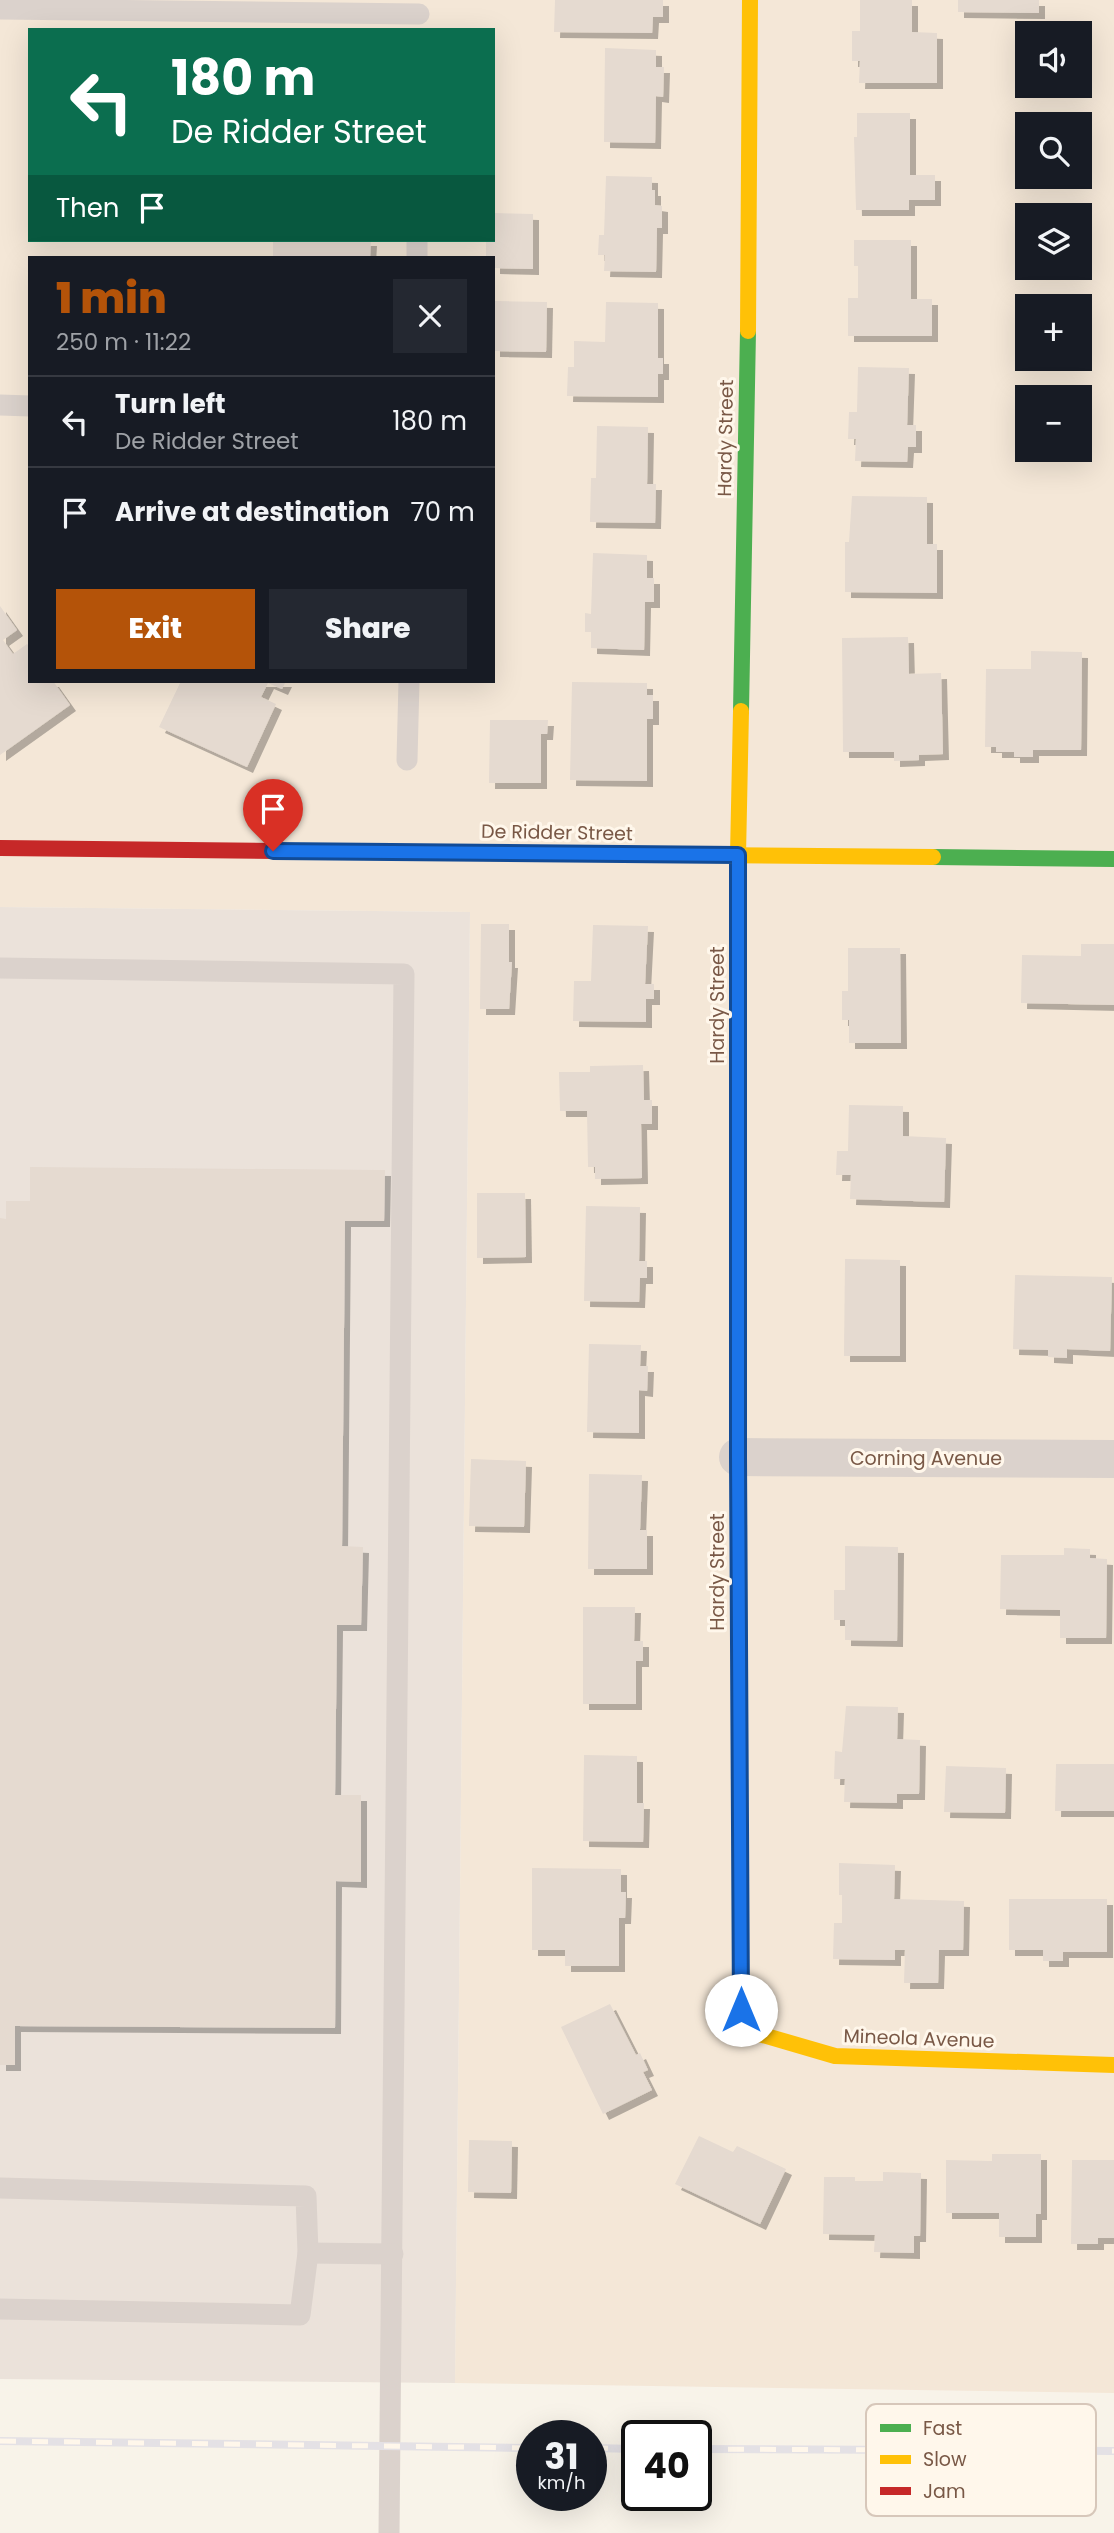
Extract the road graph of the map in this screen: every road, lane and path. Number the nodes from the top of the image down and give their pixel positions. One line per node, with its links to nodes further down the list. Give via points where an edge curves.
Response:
1 (750, 0): 9 (street, Hardy Street)
2 (0, 9): 3 (lane)
3 (419, 14)
4 (0, 405): 5 (lane)
5 (28, 406)
6 (409, 683): 7 (lane)
7 (407, 760)
8 (0, 848): 9 (street, De Ridder Street)
9 (738, 855): 10 (street, De Ridder Street); 12 (street, Hardy Street)
10 (1114, 859)
11 (0, 968): 18 (lane, via 404,974)
12 (738, 1457): 13 (street, Corning Avenue); 14 (street, Hardy Street)
13 (1114, 1459)
14 (741, 2010): 15 (street, Mineola Avenue, via 749,2032 835,2056)
15 (1114, 2065)
16 (0, 2188): 17 (lane, via 306,2196)
17 (308, 2253): 18 (lane); 19 (lane, via 300,2315)
18 (393, 2254): 20 (lane)
19 (0, 2309)
20 (389, 2533)

